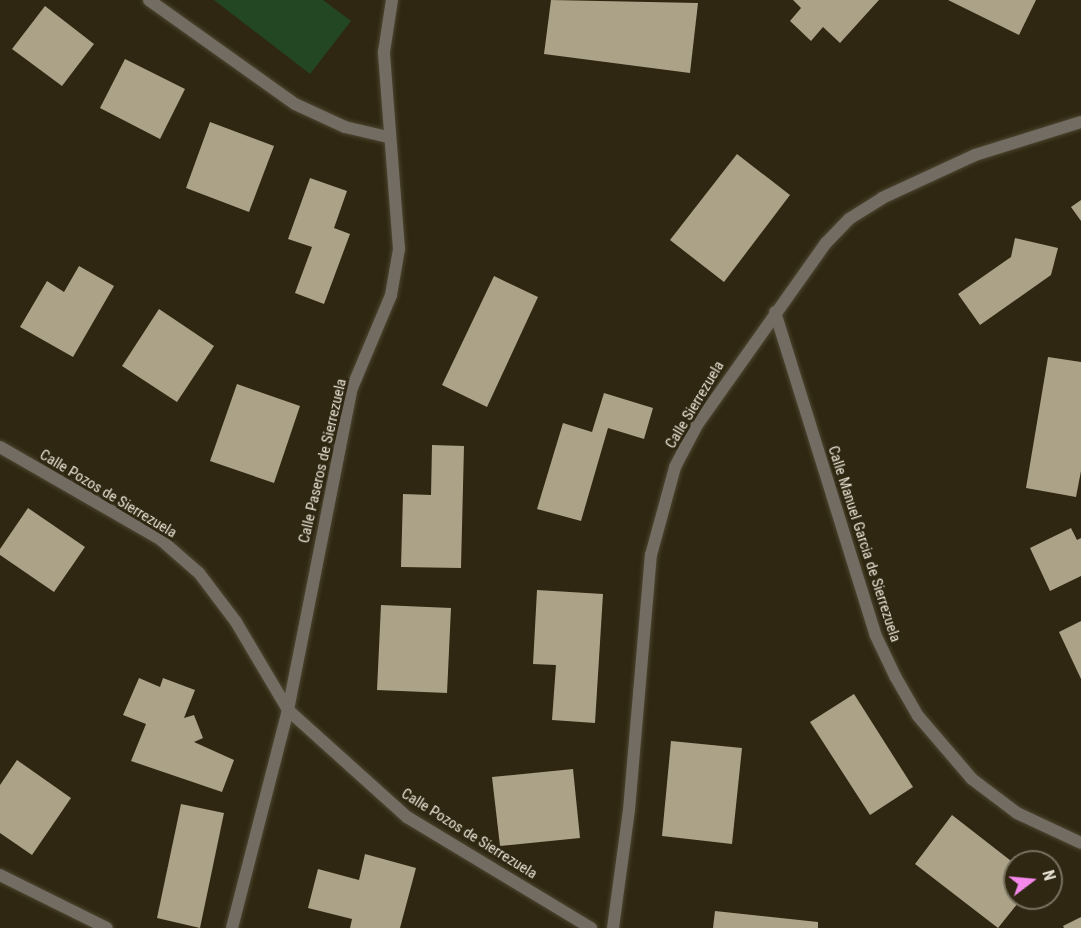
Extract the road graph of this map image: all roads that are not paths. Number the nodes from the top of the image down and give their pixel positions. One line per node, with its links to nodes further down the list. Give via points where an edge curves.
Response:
1 (148, 0): 4 (street, via 295,104 345,127)
2 (392, 0): 4 (street, Calle Paseros de Sierrezuela, via 384,52)
3 (1081, 122): 5 (street, Calle Sierrezuela, via 975,155 882,198 849,219 826,243)
4 (388, 137): 7 (street, Calle Paseros de Sierrezuela, via 399,249 391,295 352,388)
5 (775, 312): 8 (street, Calle Manuel Garcia de Sierrezuela, via 875,634 918,716 972,779 1017,813); 13 (street, Calle Sierrezuela, via 697,425 675,467 662,508 651,555)
6 (0, 447): 7 (street, Calle Pozos de Sierrezuela, via 160,539 199,573 236,622)
7 (288, 710): 11 (street, Calle Paseros de Sierrezuela); 12 (street, Calle Pozos de Sierrezuela, via 407,817)
8 (1081, 843)
9 (0, 875): 10 (street)
10 (107, 928)
11 (232, 928)
12 (591, 928)
13 (613, 928)

